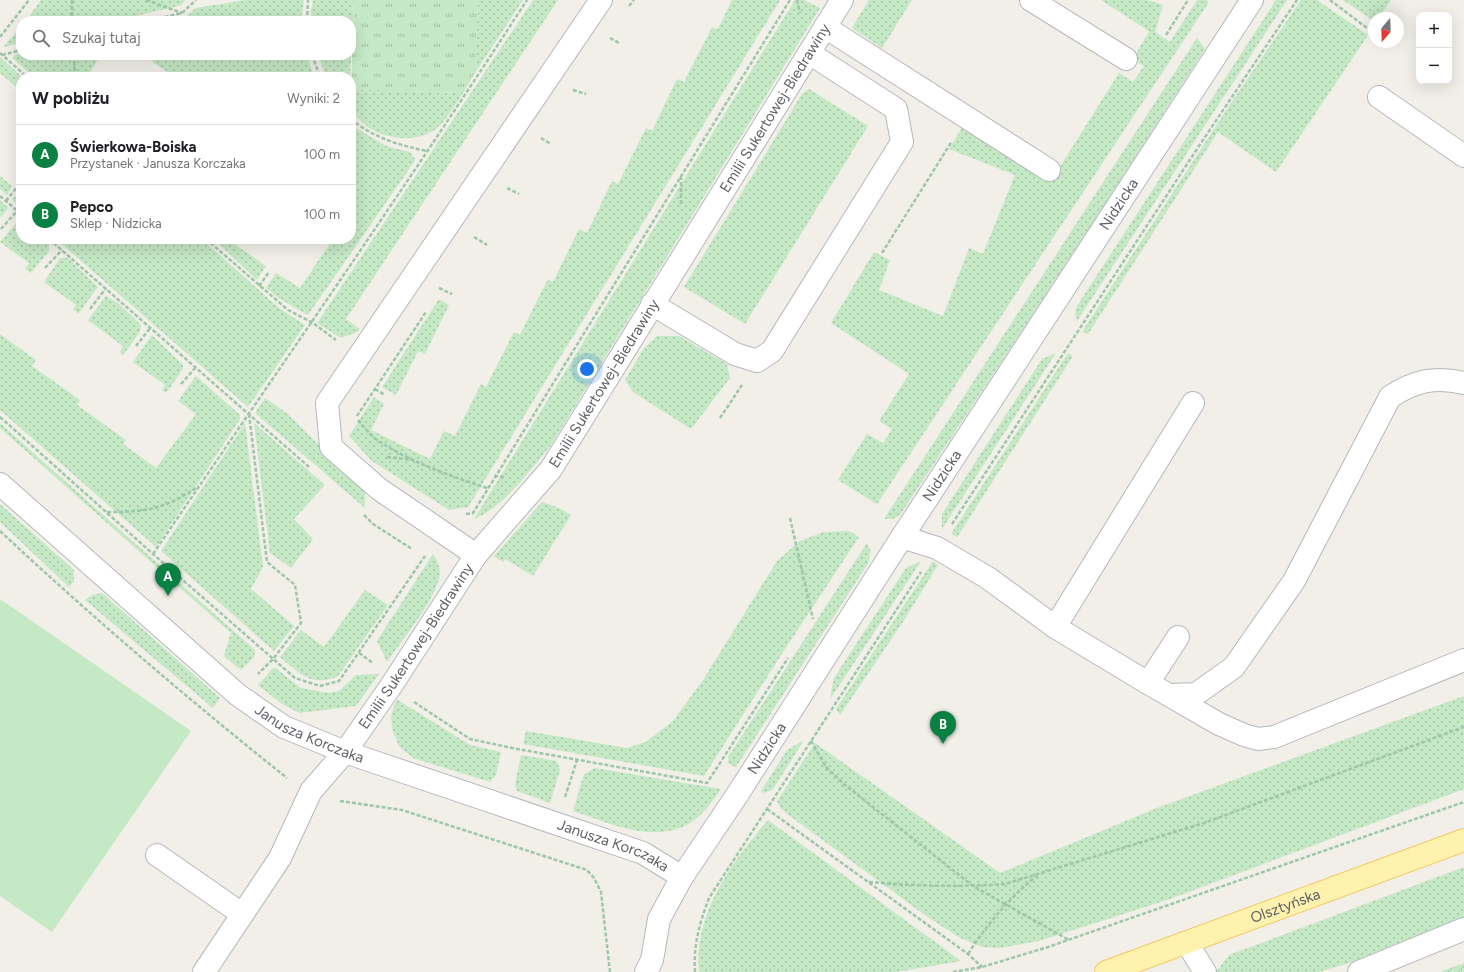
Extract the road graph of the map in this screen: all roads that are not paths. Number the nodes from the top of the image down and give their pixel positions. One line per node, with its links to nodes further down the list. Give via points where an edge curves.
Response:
1 (601, 0): 16 (street, via 326,402 331,447 380,489)
2 (842, 0): 5 (street, Emilii Sukertowej-Biedrawiny)
3 (1031, 0): 7 (street)
4 (1252, 0): 15 (street, Nidzicka)
5 (825, 27): 6 (street, Emilii Sukertowej-Biedrawiny); 10 (street)
6 (809, 53): 11 (street, Emilii Sukertowej-Biedrawiny); 11 (street, via 896,109 902,142 772,351 757,361 735,354)
7 (1126, 59)
8 (1379, 97): 9 (street)
9 (1464, 156)
10 (1049, 170)
11 (652, 304): 16 (street, Emilii Sukertowej-Biedrawiny, via 551,469)
12 (1464, 383): 21 (street, via 1434,379 1407,386 1390,397 1294,581 1234,667 1196,694)
13 (1193, 403): 17 (street)
14 (0, 484): 22 (street, Janusza Korczaka, via 238,695 284,727)
15 (902, 537): 17 (street, via 937,548 988,578); 25 (street, Nidzicka)
16 (476, 555): 22 (street, Emilii Sukertowej-Biedrawiny, via 391,686)
17 (1055, 627): 20 (street)
18 (1178, 636): 20 (street)
19 (1464, 660): 21 (street, via 1274,737 1258,739 1233,731)
20 (1148, 684): 21 (street)
21 (1169, 695)
22 (344, 752): 25 (street, Janusza Korczaka, via 643,853); 26 (street, Emilii Sukertowej-Biedrawiny, via 311,791 280,858)
23 (1464, 840): 28 (main road, Olsztyńska)
24 (157, 855): 26 (street)
25 (682, 877): 29 (street, Nidzicka, via 659,919)
26 (242, 914): 30 (street, Emilii Sukertowej-Biedrawiny)
27 (1464, 929): 33 (street)
28 (1187, 943): 31 (main road, Olsztyńska); 32 (street)
29 (652, 968)
30 (204, 972)
31 (1106, 972)
32 (1205, 972)
33 (1359, 972)

